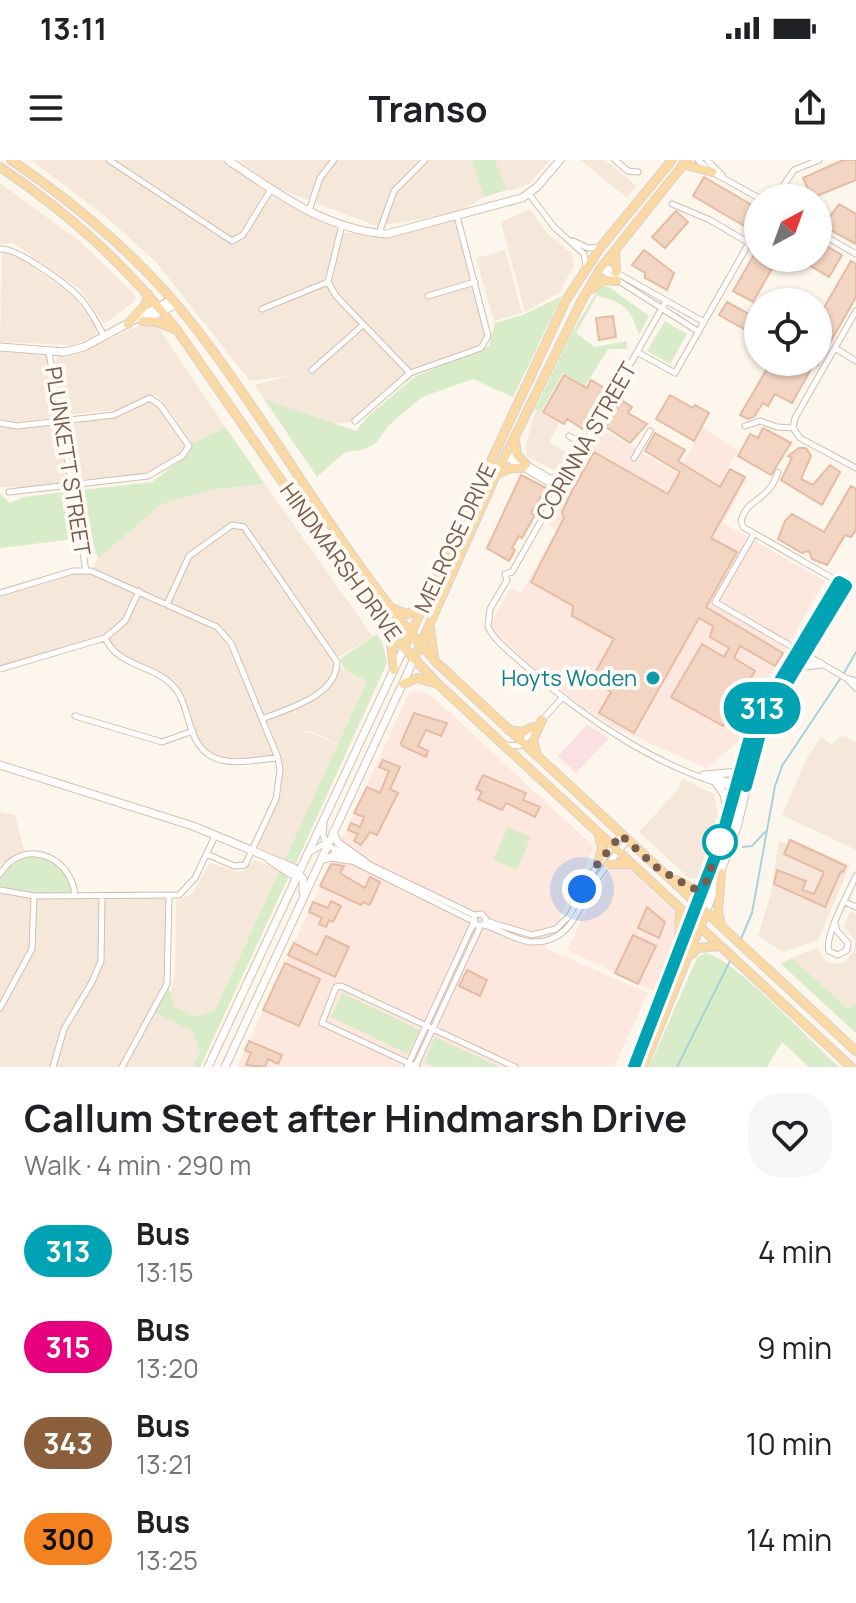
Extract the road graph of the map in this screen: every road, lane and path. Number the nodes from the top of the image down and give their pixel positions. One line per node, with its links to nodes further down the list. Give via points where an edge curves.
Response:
1 (11, 160): 43 (main road, HINDMARSH DRIVE, via 113,238)
2 (109, 160): 18 (street, via 232,241 243,235)
3 (334, 160): 22 (street, via 320,178)
4 (425, 160): 25 (street, via 394,191)
5 (560, 160): 20 (street)
6 (615, 160): 14 (street)
7 (672, 160): 29 (main road, MELROSE DRIVE)
8 (698, 160): 15 (street)
9 (707, 160): 16 (street)
10 (819, 160): 17 (street, via 794,170)
11 (232, 161): 18 (street)
12 (685, 162): 15 (main road); 31 (main road, MELROSE DRIVE)
13 (0, 167): 40 (main road, HINDMARSH DRIVE, via 74,220)
14 (638, 172)
15 (712, 172): 16 (street)
16 (725, 179): 19 (street)
17 (784, 184)
18 (271, 189): 22 (street)
19 (744, 190)
20 (529, 194): 23 (street); 26 (street)
21 (672, 204): 27 (street)
22 (309, 211): 24 (street)
23 (457, 216): 25 (street); 39 (street)
24 (342, 223): 25 (street); 38 (street)
25 (379, 233)
26 (568, 239): 29 (street, via 588,248); 34 (street, via 584,254)
27 (744, 240)
28 (832, 240): 33 (street)
29 (601, 247): 34 (main road, MELROSE DRIVE); 35 (main road)
30 (0, 249): 55 (street, via 14,251 71,291)
31 (615, 249): 35 (main road, MELROSE DRIVE); 37 (main road)
32 (744, 252): 50 (street)
33 (856, 254)
34 (587, 266): 36 (main road, MELROSE DRIVE)
35 (600, 269): 36 (main road); 37 (street, via 608,268); 44 (main road, MELROSE DRIVE)
36 (580, 276): 72 (main road, MELROSE DRIVE)
37 (616, 277): 42 (street); 44 (main road, via 603,280); 47 (street)
38 (328, 282): 46 (street); 52 (street)
39 (475, 282): 41 (street); 62 (street, via 488,336 481,348)
40 (148, 294): 45 (main road, HINDMARSH DRIVE); 51 (main road)
41 (428, 296)
42 (666, 301): 47 (street, CORINNA STREET); 50 (street)
43 (173, 302): 45 (street); 90 (main road, HINDMARSH DRIVE)
44 (581, 302): 69 (main road, MELROSE DRIVE)
45 (160, 309): 49 (street); 51 (street); 53 (main road, HINDMARSH DRIVE)
46 (262, 309)
47 (661, 310): 54 (street); 59 (street, CORINNA STREET)
48 (856, 311): 57 (street)
49 (143, 321): 51 (street); 53 (main road)
50 (704, 322): 54 (street)
51 (128, 324): 55 (street)
52 (363, 325): 61 (street); 62 (street)
53 (177, 330): 93 (main road, HINDMARSH DRIVE)
54 (699, 332): 59 (street, via 675,373)
55 (104, 336): 58 (street, via 84,347)
56 (0, 347): 58 (street)
57 (835, 348): 60 (street); 67 (street)
58 (49, 352): 63 (street, PLUNKETT STREET)
59 (637, 352): 71 (street, CORINNA STREET)
60 (856, 361)
61 (312, 370)
62 (410, 373): 64 (street)
63 (61, 421): 65 (street); 79 (street, PLUNKETT STREET); 79 (street, via 124,413 150,398 189,446 148,476)
64 (355, 421)
65 (0, 423)
66 (745, 426): 67 (street, via 760,421)
67 (793, 428): 76 (street, via 800,438)
68 (650, 431): 74 (street)
69 (515, 435): 73 (main road, MELROSE DRIVE); 75 (main road, via 517,455)
70 (569, 436): 71 (street)
71 (584, 445): 81 (street, CORINNA STREET)
72 (496, 450): 73 (main road); 80 (main road, MELROSE DRIVE)
73 (506, 455): 75 (street); 78 (main road, MELROSE DRIVE)
74 (634, 458)
75 (525, 466): 78 (main road); 81 (street)
76 (856, 468)
77 (778, 472): 84 (street, via 768,494 742,514 743,527)
78 (495, 478): 80 (main road); 83 (main road, MELROSE DRIVE)
79 (71, 485): 82 (street); 85 (street, PLUNKETT STREET)
80 (479, 487): 83 (main road); 91 (main road, MELROSE DRIVE)
81 (560, 487): 110 (street, CORINNA STREET, via 512,572 513,579 507,580 488,613 489,630)
82 (9, 492)
83 (486, 498): 92 (main road, MELROSE DRIVE)
84 (754, 534): 86 (street); 98 (street, via 715,602)
85 (86, 571): 87 (street); 88 (street)
86 (842, 584): 98 (street)
87 (139, 591): 89 (street); 95 (street, via 125,621)
88 (0, 593)
89 (167, 604): 112 (street, via 225,634); 112 (street, via 189,556 232,525 244,527 338,667 310,699)
90 (388, 606): 91 (main road, via 407,614); 94 (main road, HINDMARSH DRIVE)
91 (422, 608): 94 (main road, MELROSE DRIVE)
92 (430, 623): 96 (main road, MELROSE DRIVE); 100 (main road)
93 (388, 631): 97 (main road, HINDMARSH DRIVE); 104 (main road)
94 (410, 634): 96 (main road, HINDMARSH DRIVE); 97 (main road, MELROSE DRIVE)
95 (105, 638): 103 (street); 116 (street, via 127,662 175,688)
96 (420, 645): 99 (main road, MELROSE DRIVE); 100 (main road, HINDMARSH DRIVE)
97 (404, 648): 99 (main road, HINDMARSH DRIVE); 104 (street, MELROSE DRIVE)
98 (801, 652): 101 (street); 102 (street); 121 (street, via 753,726)
99 (414, 659): 107 (street, MELROSE DRIVE); 108 (main road, HINDMARSH DRIVE)
100 (435, 661): 115 (main road, HINDMARSH DRIVE)
101 (821, 664): 102 (street); 105 (street)
102 (797, 667): 125 (street, via 761,730)
103 (0, 669)
104 (394, 670): 126 (street, MELROSE DRIVE)
105 (846, 678): 106 (street); 109 (street)
106 (856, 681)
107 (403, 684): 108 (main road, via 417,678); 128 (street, MELROSE DRIVE)
108 (439, 685): 117 (main road, HINDMARSH DRIVE, via 503,744)
109 (856, 688)
110 (562, 698): 113 (street); 122 (street, CORINNA STREET, via 617,734)
111 (75, 716): 116 (street, via 162,742)
112 (262, 719): 118 (street)
113 (542, 720): 114 (street); 117 (street); 119 (main road, via 533,740)
114 (533, 727): 115 (main road); 117 (street)
115 (508, 730): 117 (main road, HINDMARSH DRIVE)
116 (193, 731): 118 (street, via 199,745 215,758)
117 (519, 747): 119 (main road, HINDMARSH DRIVE); 129 (main road, HINDMARSH DRIVE)
118 (278, 758): 134 (street, via 279,790)
119 (540, 759): 131 (main road, HINDMARSH DRIVE)
120 (0, 765): 130 (street)
121 (739, 772): 122 (street); 124 (street)
122 (700, 775): 123 (street, CORINNA STREET); 124 (street, CORINNA STREET)
123 (716, 783): 124 (street, CORINNA STREET); 127 (street, via 724,794)
124 (735, 786): 125 (street, CORINNA STREET); 127 (street)
125 (746, 789): 144 (street)
126 (326, 815): 132 (street); 136 (street, MELROSE DRIVE)
127 (727, 816): 148 (street)
128 (333, 832): 132 (street, MELROSE DRIVE); 139 (street, via 344,849)
129 (598, 833): 133 (main road, HINDMARSH DRIVE); 140 (main road)
130 (215, 836): 134 (street); 135 (street)
131 (624, 838): 133 (street); 142 (main road, HINDMARSH DRIVE)
132 (327, 845): 136 (street, via 320,844); 137 (street, MELROSE DRIVE); 138 (street); 139 (street)
133 (615, 848): 140 (street); 140 (street); 141 (main road, HINDMARSH DRIVE)
134 (251, 853): 135 (street, via 239,867); 146 (street)
135 (207, 854): 153 (street, via 188,888)
136 (307, 855): 146 (street, MELROSE DRIVE)
137 (321, 860): 138 (street); 143 (street, MELROSE DRIVE)
138 (349, 860): 160 (street)
139 (365, 862): 160 (street)
140 (603, 864): 141 (main road); 162 (street, via 556,929 532,935); 162 (street, via 574,921 557,936 526,941)
141 (632, 864): 158 (main road, HINDMARSH DRIVE)
142 (656, 867): 148 (main road, via 693,889); 156 (main road, HINDMARSH DRIVE)
143 (317, 869): 146 (street); 154 (street, MELROSE DRIVE)
144 (721, 873): 159 (street); 165 (main road, via 718,911)
145 (0, 874): 150 (street, via 22,857 52,857 69,873)
146 (300, 876): 154 (street, via 305,886); 175 (street, MELROSE DRIVE)
147 (856, 876): 155 (street)
148 (706, 882): 156 (street)
149 (0, 890): 151 (street)
150 (75, 895): 151 (street); 152 (street)
151 (34, 896): 169 (street, via 32,949)
152 (102, 896): 153 (street); 173 (street, via 101,961 64,1029)
153 (169, 896): 174 (street, via 167,984)
154 (302, 902): 176 (street, MELROSE DRIVE)
155 (845, 902): 157 (street); 163 (street)
156 (697, 904): 159 (main road, HINDMARSH DRIVE); 161 (main road)
157 (856, 907)
158 (680, 909): 161 (main road, HINDMARSH DRIVE); 167 (main road)
159 (706, 912): 164 (main road); 165 (main road, HINDMARSH DRIVE)
160 (473, 920): 162 (street); 162 (street, via 481,913); 170 (street)
161 (691, 920): 164 (main road, HINDMARSH DRIVE); 167 (main road)
162 (484, 924): 170 (street)
163 (835, 924): 163 (street, via 848,943 838,955 827,945)
164 (700, 928): 166 (main road, HINDMARSH DRIVE); 168 (main road)
165 (727, 932): 171 (main road, HINDMARSH DRIVE)
166 (722, 948): 168 (main road, via 698,948); 180 (main road, HINDMARSH DRIVE)
167 (679, 952): 178 (main road)
168 (689, 957): 179 (main road)
169 (0, 1008)
170 (430, 1027): 172 (street); 172 (street, via 341,986 334,990 322,1023); 177 (street)
171 (856, 1051)
172 (413, 1066)
173 (53, 1067)
174 (122, 1067)
175 (208, 1067)
176 (225, 1067)
177 (515, 1067)
178 (634, 1067)
179 (643, 1067)
180 (851, 1067)

